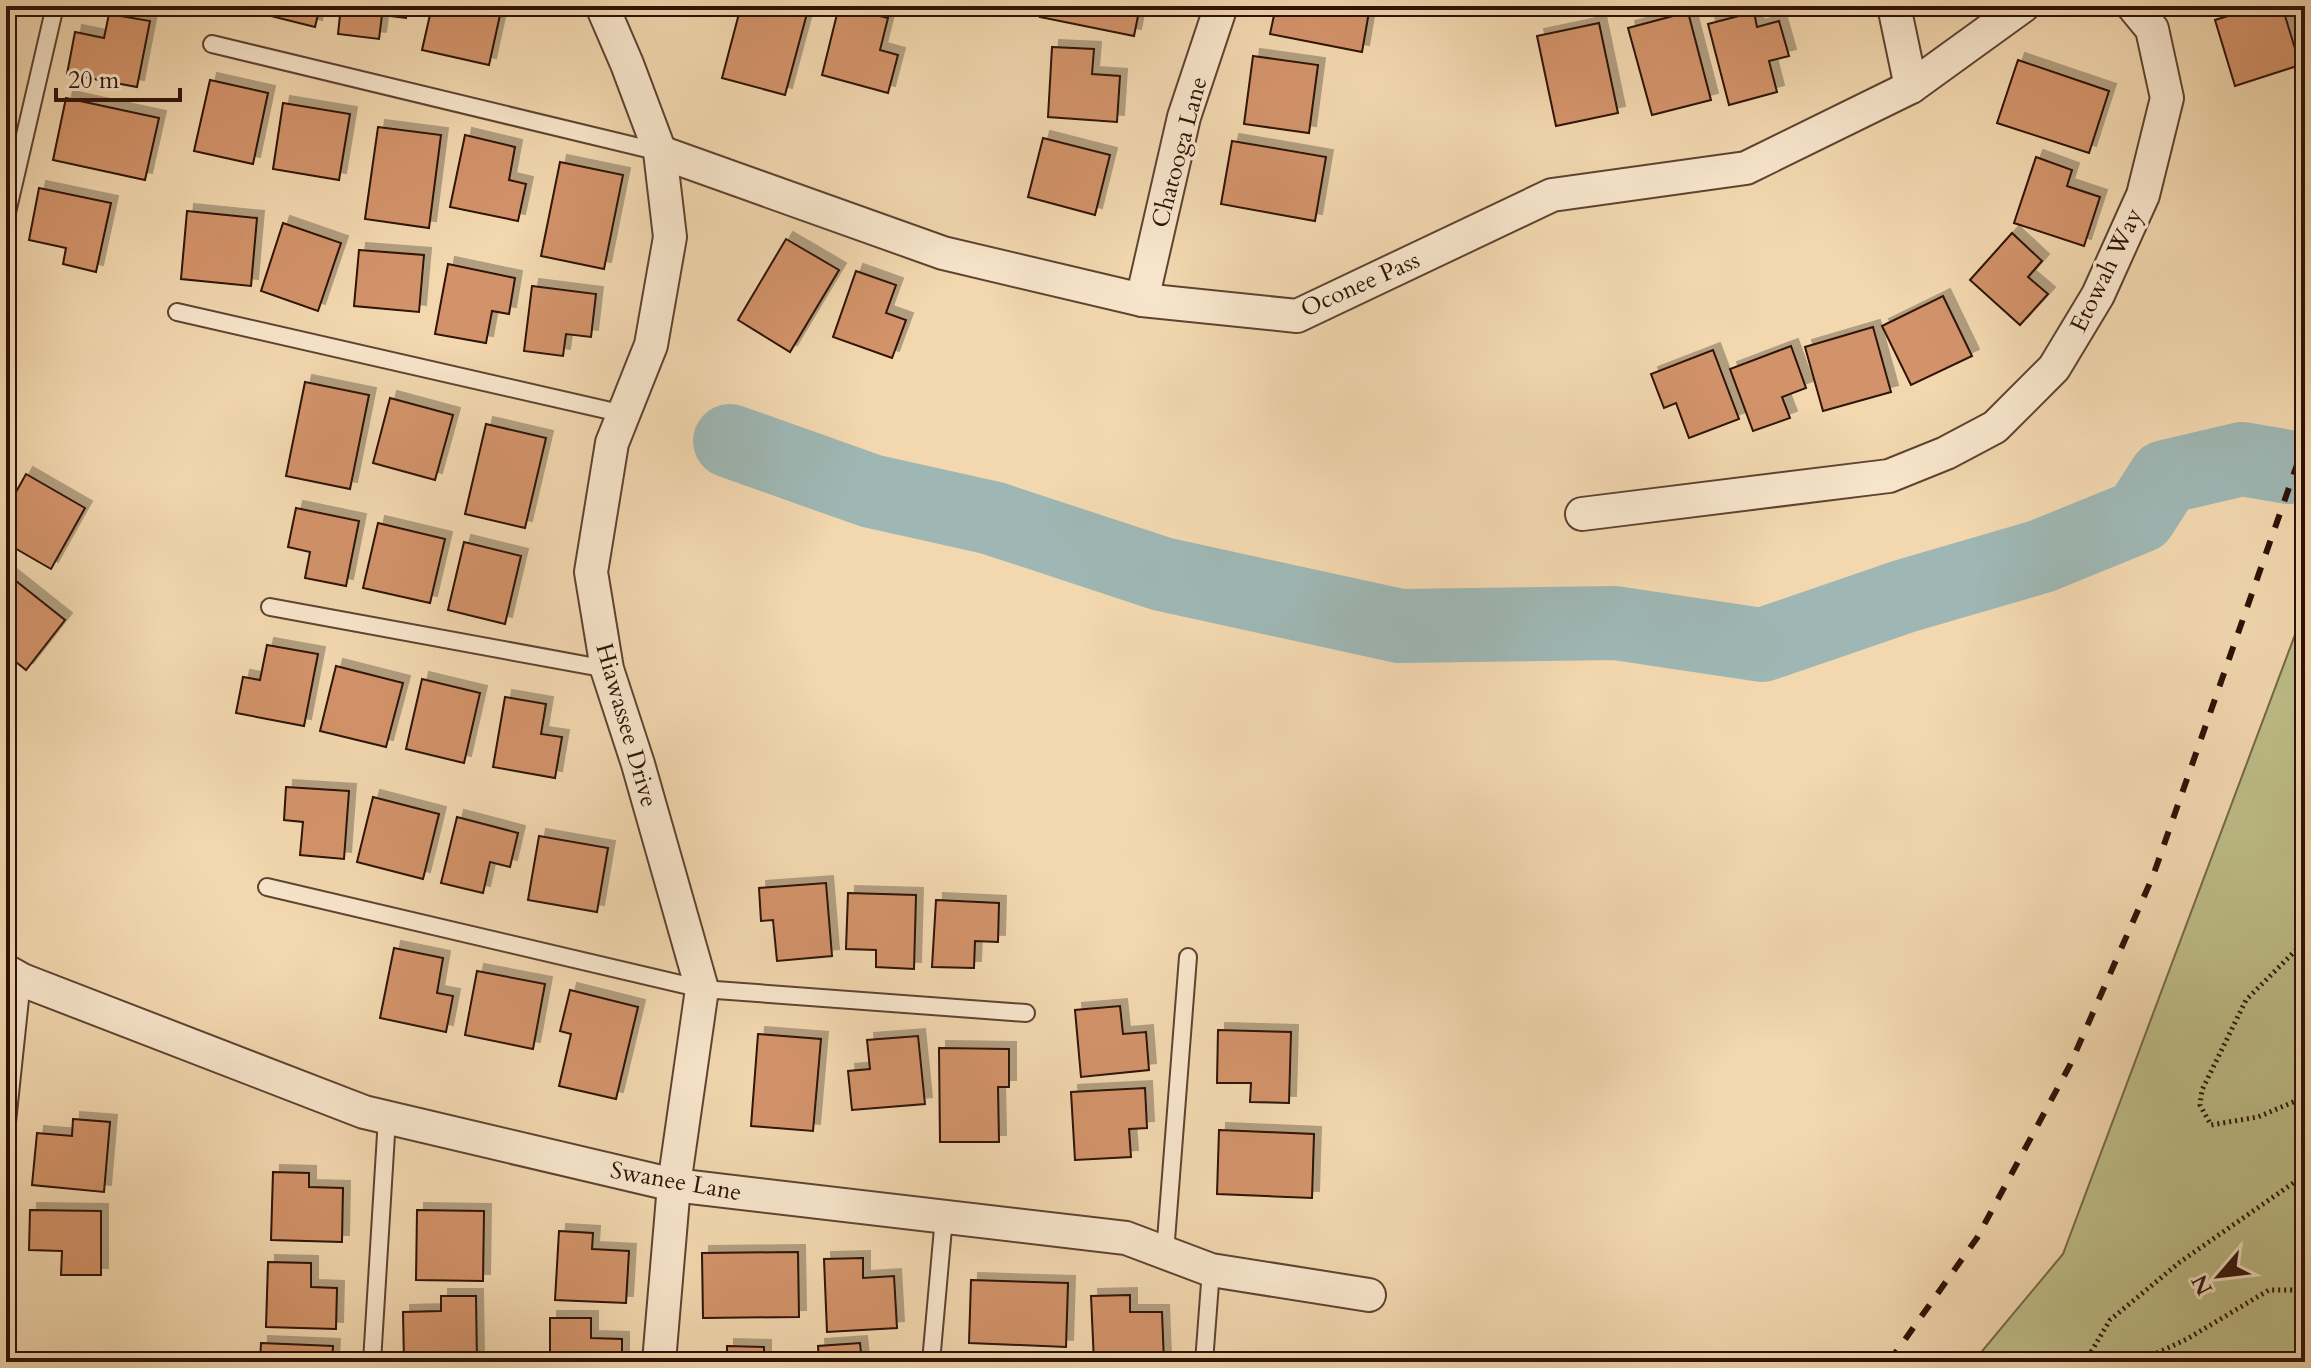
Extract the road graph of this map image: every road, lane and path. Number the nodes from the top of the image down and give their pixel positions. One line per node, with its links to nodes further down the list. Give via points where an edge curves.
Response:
1 (55, 6): 10 (lane)
2 (602, 6): 9 (street, Hiawassee Drive)
3 (1221, 6): 11 (street, Chatooga Lane, via 1184,117)
4 (1894, 6): 8 (street)
5 (2023, 6): 8 (street, Oconee Pass)
6 (2133, 6): 14 (street, Etowah Way, via 2152,29 2167,98 2143,195 2098,295 2054,368 1995,427 1889,476)
7 (212, 44): 9 (lane)
8 (1911, 87): 11 (street, Oconee Pass, via 1746,168 1552,195 1297,316)
9 (660, 152): 11 (street, Oconee Pass, via 943,253); 13 (street, Hiawassee Drive, via 670,237 651,345)
10 (6, 217)
11 (1142, 300)
12 (177, 312): 13 (lane)
13 (624, 414): 16 (street, Hiawassee Drive, via 612,443 591,572)
14 (1582, 514)
15 (270, 607): 16 (lane)
16 (607, 669): 21 (street, Hiawassee Drive)
17 (267, 887): 21 (lane)
18 (2305, 941): 23 (path, via 2246,1000 2202,1090 2200,1105 2211,1125 2258,1117)
19 (1188, 957): 29 (lane)
20 (14, 976): 24 (street, Swanee Lane); 25 (lane)
21 (702, 989): 22 (lane); 27 (street, Hiawassee Drive)
22 (1026, 1013)
23 (2305, 1097)
24 (387, 1118): 27 (street, Swanee Lane); 33 (lane)
25 (6, 1132)
26 (2305, 1177): 37 (path, via 2180,1262 2110,1320)
27 (674, 1185): 28 (street, Swanee Lane); 34 (street, Hiawassee Drive)
28 (944, 1217): 29 (street, Swanee Lane, via 1126,1238); 35 (lane)
29 (1165, 1253): 30 (street, Swanee Lane)
30 (1211, 1270): 32 (street, Swanee Lane); 36 (lane)
31 (2305, 1290): 38 (path, via 2269,1290 2187,1339)
32 (1369, 1295)
33 (372, 1362)
34 (659, 1362)
35 (931, 1362)
36 (1204, 1362)
37 (2085, 1362)
38 (2122, 1362)

